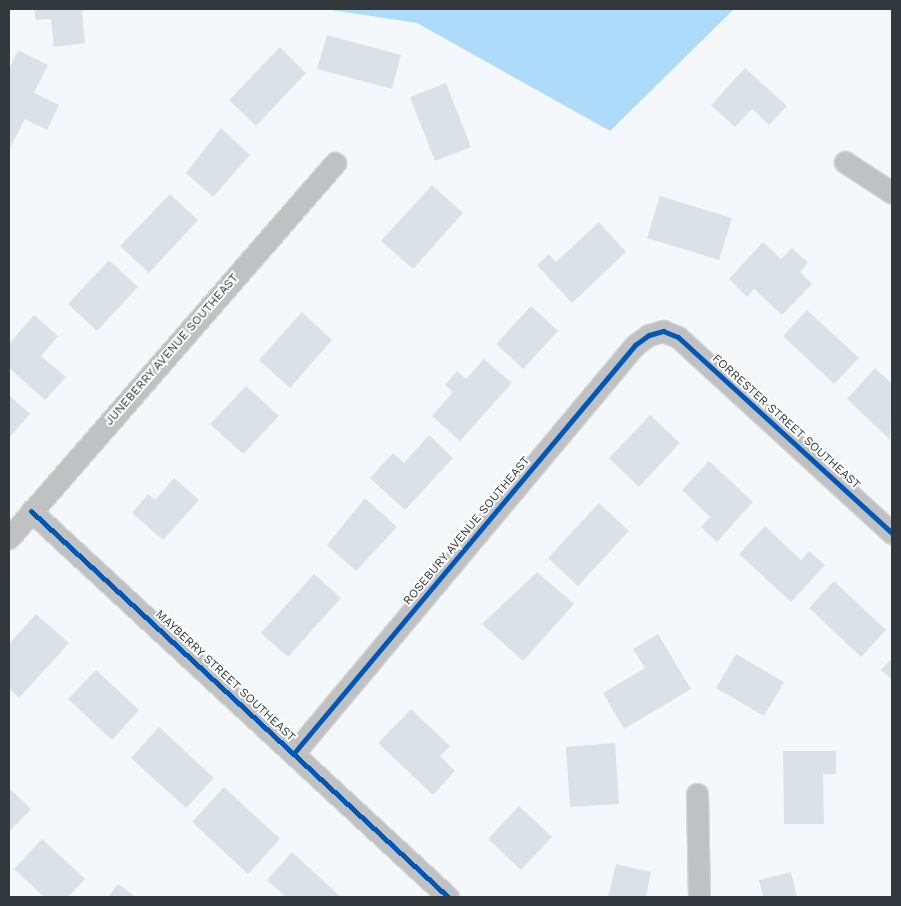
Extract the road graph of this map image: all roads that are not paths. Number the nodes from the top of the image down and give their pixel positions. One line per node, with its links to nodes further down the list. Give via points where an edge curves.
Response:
1 (845, 162): 3 (street)
2 (335, 163): 5 (street, JUNEBERRY AVENUE SOUTHEAST)
3 (892, 193)
4 (663, 332): 6 (street, FORRESTER STREET SOUTHEAST, via 678,337); 8 (street, ROSEBURY AVENUE SOUTHEAST, via 636,345)
5 (31, 511): 7 (street, JUNEBERRY AVENUE SOUTHEAST); 8 (street, MAYBERRY STREET SOUTHEAST)
6 (892, 533)
7 (9, 538)
8 (294, 753): 10 (street, MAYBERRY STREET SOUTHEAST)
9 (697, 794): 11 (street)
10 (448, 897)
11 (699, 897)

